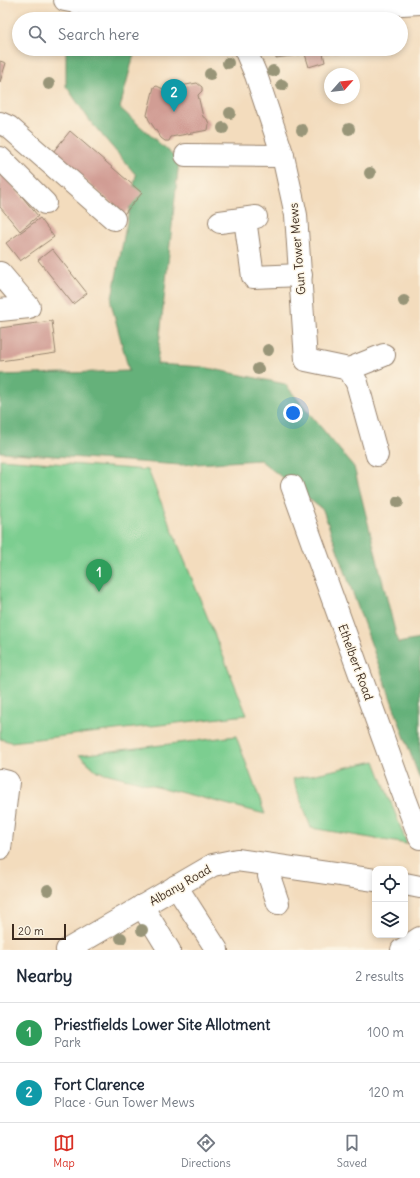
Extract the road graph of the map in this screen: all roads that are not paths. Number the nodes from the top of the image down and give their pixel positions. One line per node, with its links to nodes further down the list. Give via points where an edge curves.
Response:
1 (65, 0): 4 (street, via 106,8)
2 (420, 3): 3 (street, via 329,8)
3 (289, 4): 5 (street)
4 (197, 12)
5 (245, 12)
6 (248, 56): 9 (street, Gun Tower Mews)
7 (0, 123): 12 (street, via 9,127)
8 (186, 155): 9 (street)
9 (283, 156): 15 (street, Gun Tower Mews, via 296,215)
10 (0, 158): 11 (street)
11 (45, 203)
12 (114, 219)
13 (220, 222): 15 (street, via 251,218 253,277)
14 (0, 273): 16 (street, via 29,307)
15 (301, 275): 18 (street, Gun Tower Mews, via 306,360)
16 (0, 310)
17 (384, 355): 18 (street)
18 (349, 370): 19 (street, via 357,383)
19 (377, 455)
20 (292, 486): 22 (street, Ethelbert Road)
21 (4, 781): 23 (street)
22 (420, 838)
23 (0, 849)
24 (271, 866): 25 (street, Albany Road); 27 (street, Albany Road, via 237,860 213,865); 29 (street, via 269,876)
25 (372, 880)
26 (408, 885): 28 (street)
27 (176, 886): 30 (street, Albany Road); 34 (street)
28 (420, 887)
29 (278, 903)
30 (142, 906): 32 (street, Albany Road); 33 (street)
31 (420, 938): 35 (street)
32 (67, 950)
33 (169, 950)
34 (217, 950)
35 (402, 950)

